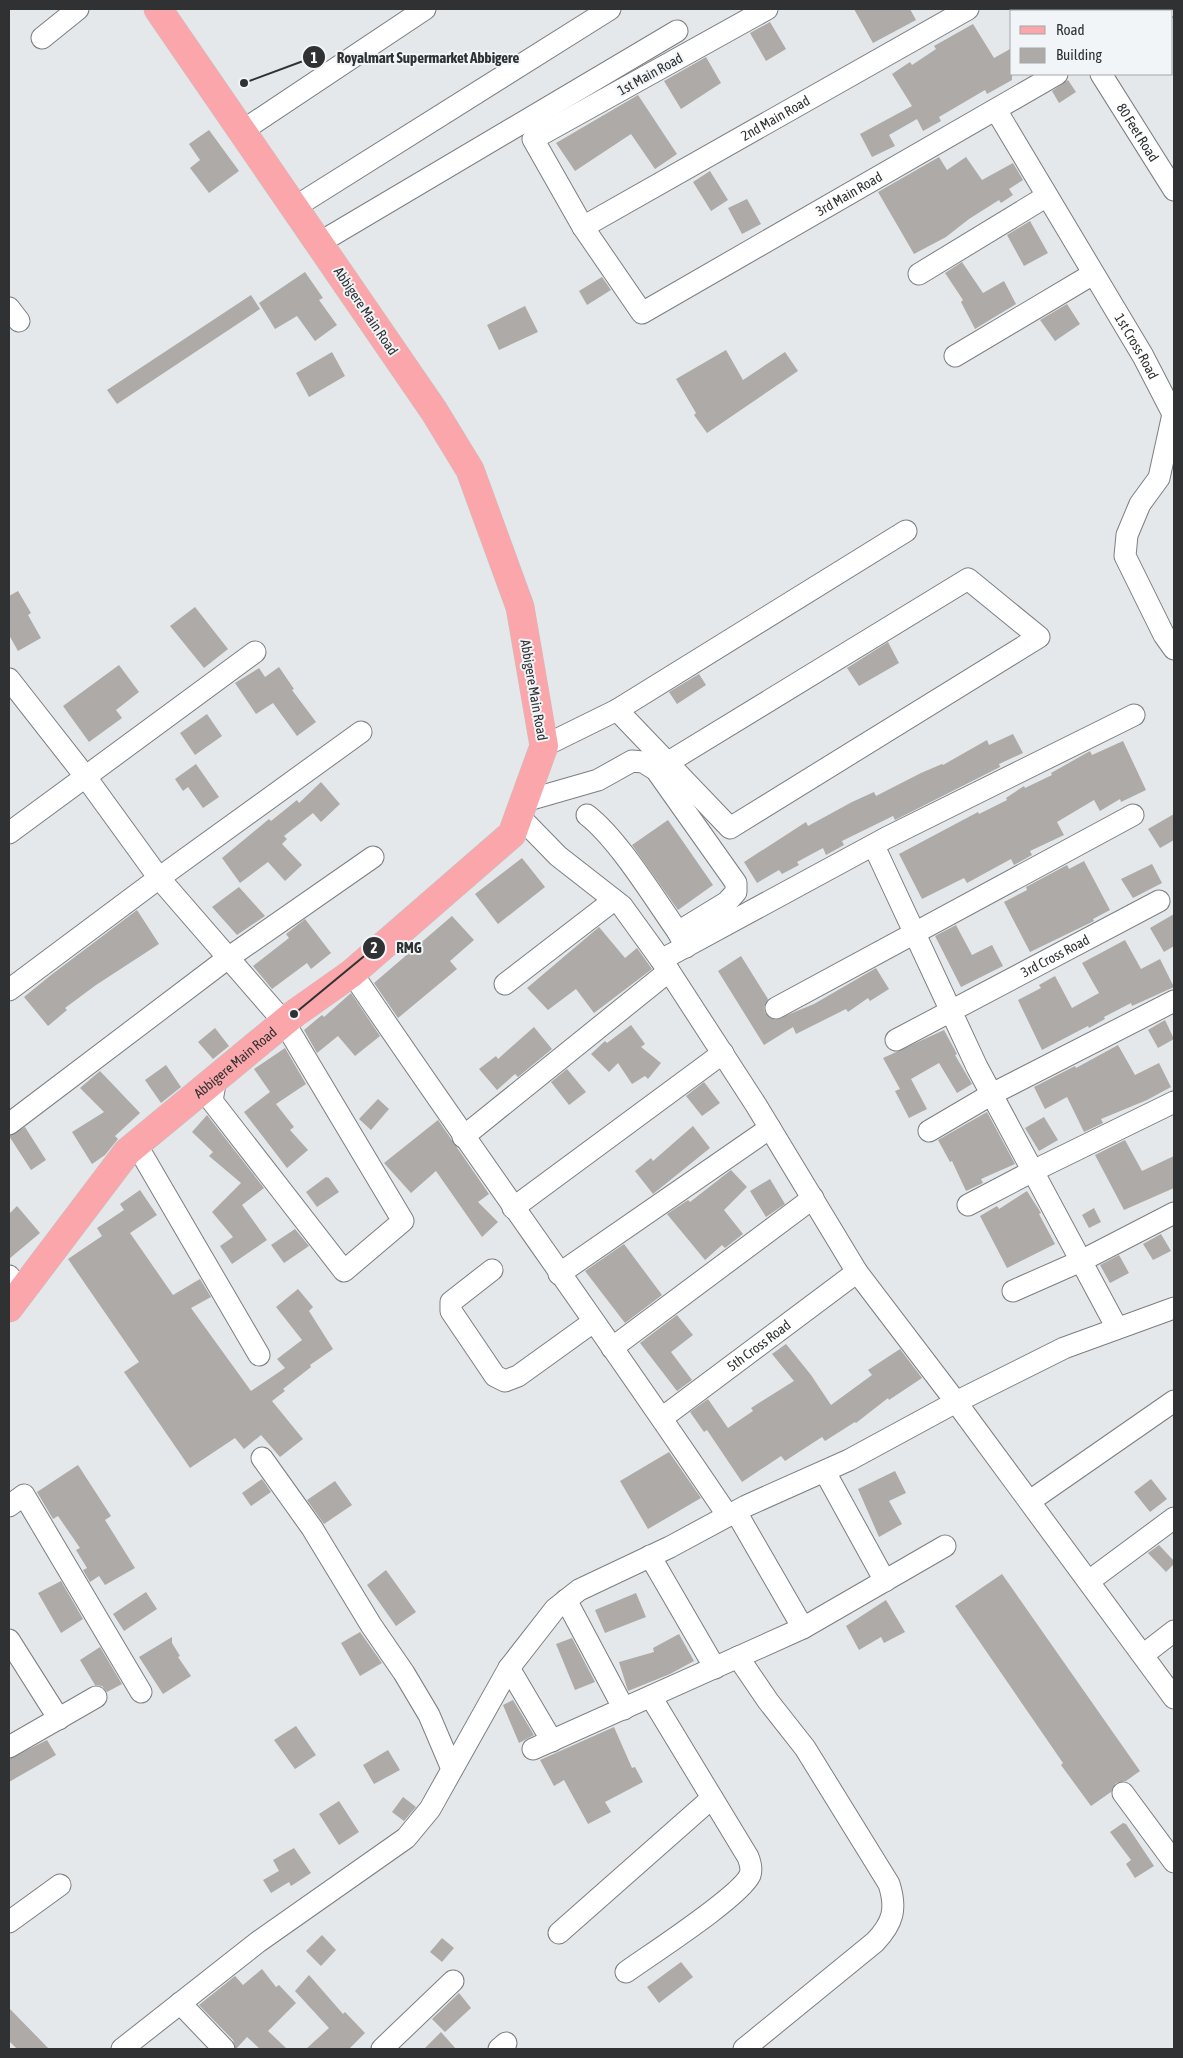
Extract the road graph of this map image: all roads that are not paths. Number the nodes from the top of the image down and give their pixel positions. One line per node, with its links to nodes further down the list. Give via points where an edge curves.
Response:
1 (78, 9): 8 (street)
2 (158, 9): 12 (main road, Abbigere Main Road)
3 (424, 9): 12 (street)
4 (610, 9): 15 (street)
5 (767, 9): 16 (street, 1st Main Road, via 533,139)
6 (968, 9): 16 (street, 2nd Main Road)
7 (677, 31): 17 (street)
8 (42, 38)
9 (1055, 75): 11 (street, 3rd Main Road)
10 (1102, 75): 13 (street, 80 Feet Road)
11 (996, 110): 14 (street, 1st Cross Road); 16 (street, 3rd Main Road, via 642,313)
12 (242, 131): 15 (main road, Abbigere Main Road)
13 (1174, 190)
14 (1047, 196): 18 (street); 19 (street, 1st Cross Road)
15 (294, 207): 17 (main road, Abbigere Main Road)
16 (583, 228)
17 (319, 243): 28 (main road, Abbigere Main Road, via 434,411 470,470 520,607)
18 (920, 274)
19 (1093, 274): 20 (street); 22 (street, 1st Cross Road, via 1143,356 1173,414 1159,478 1140,504 1127,536 1125,556)
20 (955, 356)
21 (906, 531): 25 (street)
22 (1174, 649)
23 (255, 652): 30 (street)
24 (9, 679): 30 (street)
25 (617, 710): 28 (street); 29 (street)
26 (1134, 715): 35 (street)
27 (361, 732): 37 (street)
28 (544, 746): 31 (main road, Abbigere Main Road)
29 (667, 763): 29 (street, via 730,828 1039,637 968,579)
30 (85, 776): 34 (street); 37 (street)
31 (522, 808): 38 (street, via 558,856); 41 (street, via 598,780 632,761 643,762 656,770 736,883 736,892 727,902); 44 (main road, Abbigere Main Road, via 512,834)
32 (588, 815): 41 (street, via 628,861)
33 (1133, 815): 40 (street)
34 (9, 832)
35 (874, 846): 40 (street); 41 (street)
36 (373, 857): 42 (street)
37 (159, 878): 42 (street); 46 (street)
38 (614, 900): 43 (street, via 622,906); 45 (street)
39 (1159, 901): 49 (street, 3rd Cross Road)
40 (914, 932): 48 (street); 49 (street)
41 (682, 939): 43 (street)
42 (228, 958): 50 (street); 56 (street)
43 (665, 966): 52 (street); 59 (street)
44 (352, 973): 50 (main road, Abbigere Main Road); 59 (street)
45 (505, 984)
46 (9, 990)
47 (1174, 1000): 54 (street)
48 (776, 1008)
49 (951, 1011): 51 (street, 3rd Cross Road); 54 (street)
50 (284, 1022): 53 (main road, Abbigere Main Road); 53 (street, via 403,1221 344,1271 212,1101)
51 (896, 1040)
52 (723, 1053): 57 (street); 64 (street)
53 (216, 1078): 60 (main road, Abbigere Main Road)
54 (992, 1094): 58 (street); 61 (street)
55 (1174, 1102): 61 (street)
56 (9, 1124)
57 (770, 1128): 62 (street); 69 (street)
58 (929, 1130)
59 (463, 1137): 64 (street)
60 (136, 1144): 71 (main road, Abbigere Main Road); 76 (street)
61 (1033, 1171): 63 (street); 66 (street)
62 (812, 1198): 68 (street); 75 (street)
63 (968, 1206)
64 (513, 1208): 69 (street)
65 (1174, 1213): 66 (street)
66 (1081, 1261): 70 (street); 74 (street)
67 (492, 1270): 73 (street, via 451,1302 451,1311 495,1376 505,1381 518,1376)
68 (857, 1272): 78 (street); 79 (street, 5th Cross Road)
69 (559, 1274): 73 (street)
70 (1013, 1291)
71 (13, 1292)
72 (1174, 1308): 74 (street)
73 (593, 1322): 75 (street)
74 (1117, 1328): 78 (street, via 1064,1348)
75 (612, 1348): 79 (street)
76 (259, 1355)
77 (1174, 1401): 82 (street)
78 (956, 1402): 81 (street); 82 (street)
79 (662, 1418): 84 (street)
80 (262, 1458): 107 (street, via 312,1528 404,1673 429,1714)
81 (825, 1472): 84 (street); 88 (street)
82 (1030, 1501): 89 (street)
83 (9, 1506): 98 (street, via 24,1495)
84 (732, 1514): 87 (street); 91 (street)
85 (1174, 1518): 89 (street)
86 (945, 1546): 88 (street)
87 (650, 1556): 90 (street, via 579,1590); 97 (street)
88 (885, 1581): 91 (street)
89 (1089, 1582): 94 (street)
90 (566, 1600): 96 (street, via 555,1609); 102 (street)
91 (803, 1628): 95 (street)
92 (1174, 1631): 94 (street)
93 (9, 1640): 103 (street)
94 (1143, 1655): 101 (street)
95 (738, 1657): 97 (street); 120 (street, via 805,1748 889,1884 894,1900 886,1930 875,1942)
96 (509, 1668): 104 (street); 107 (street)
97 (715, 1668): 100 (street)
98 (141, 1692)
99 (96, 1697): 103 (street)
100 (650, 1697): 102 (street); 109 (street)
101 (1174, 1698)
102 (624, 1709): 104 (street)
103 (59, 1719): 105 (street)
104 (552, 1741): 106 (street)
105 (9, 1747)
106 (533, 1750)
107 (452, 1769): 116 (street, via 430,1809 406,1838 258,1942)
108 (1124, 1792): 110 (street)
109 (712, 1798): 113 (street); 114 (street, via 748,1857 750,1874 732,1896)
110 (1174, 1862)
111 (60, 1885): 112 (street)
112 (9, 1922)
113 (559, 1933)
114 (626, 1972)
115 (454, 1981): 119 (street)
116 (180, 2003): 117 (street); 118 (street)
117 (122, 2049)
118 (224, 2049)
119 (382, 2049)
120 (744, 2049)

